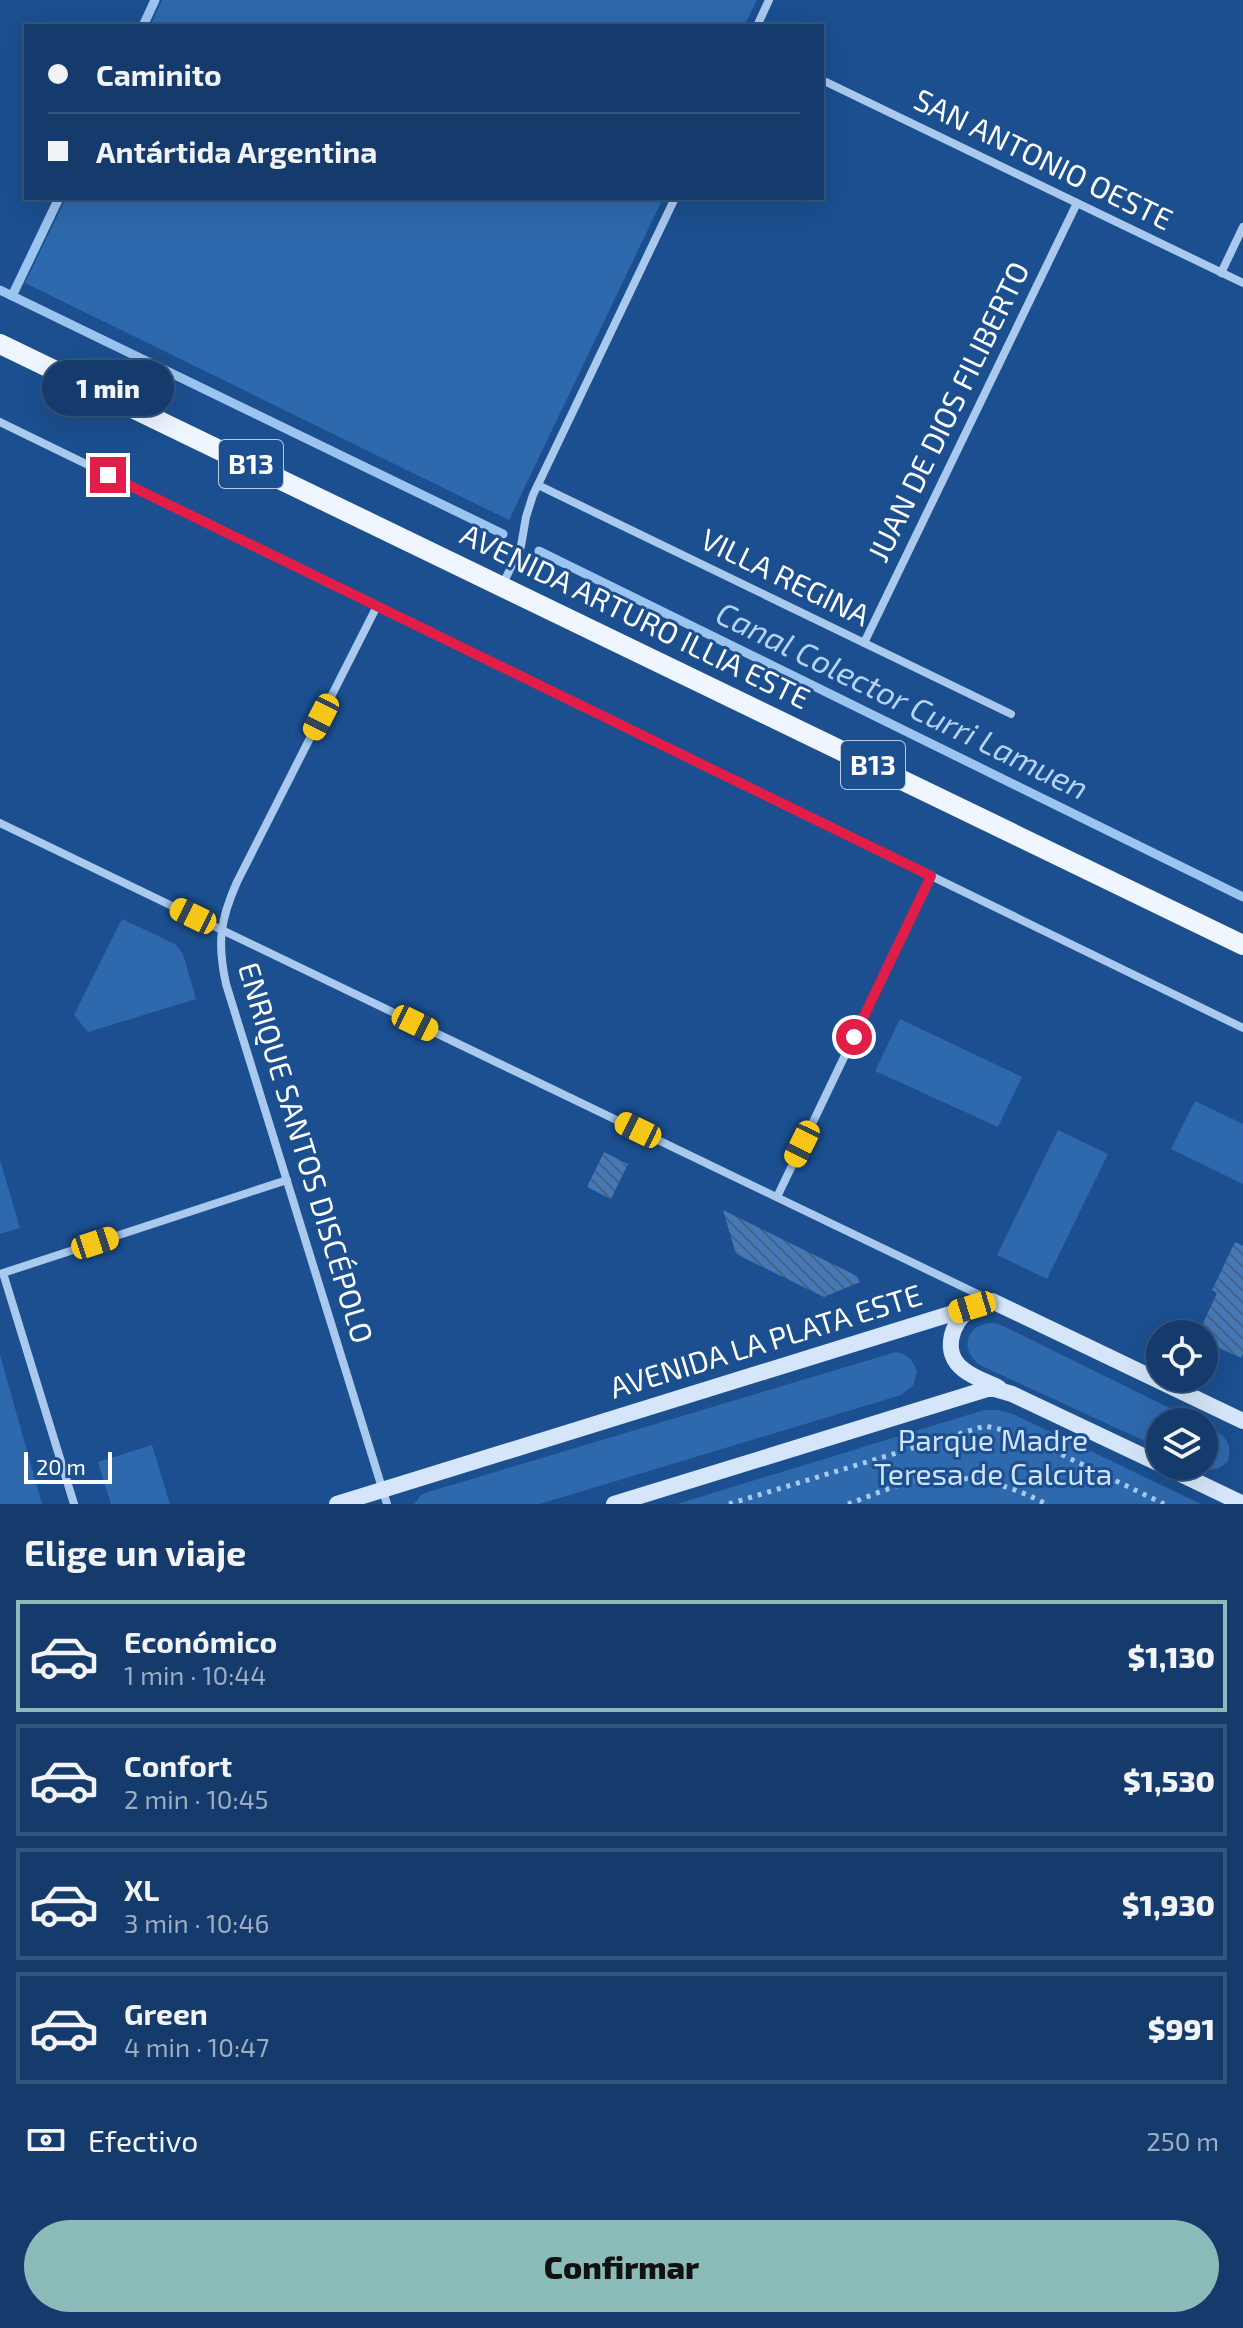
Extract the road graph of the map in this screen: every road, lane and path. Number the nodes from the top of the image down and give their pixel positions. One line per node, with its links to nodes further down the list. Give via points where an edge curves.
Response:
1 (769, 0): 2 (street)
2 (758, 24)
3 (824, 81): 5 (street, SAN ANTONIO OESTE)
4 (674, 200): 11 (street)
5 (1077, 203): 7 (street, SAN ANTONIO OESTE); 14 (street, JUAN DE DIOS FILIBERTO)
6 (1243, 227): 7 (street)
7 (1221, 273): 8 (street, SAN ANTONIO OESTE)
8 (1243, 283)
9 (0, 344): 12 (main road, AVENIDA ARTURO ILLIA ESTE / B13)
10 (0, 422): 13 (street)
11 (538, 485): 12 (street, via 521,546); 14 (street, VILLA REGINA)
12 (502, 585): 19 (main road, AVENIDA ARTURO ILLIA ESTE / B13)
13 (377, 606): 17 (street); 18 (street, ENRIQUE SANTOS DISCÉPOLO, via 237,882)
14 (864, 643): 15 (street, VILLA REGINA)
15 (1011, 714)
16 (0, 823): 18 (street)
17 (931, 876): 20 (street); 22 (street)
18 (220, 929): 21 (street, ENRIQUE SANTOS DISCÉPOLO, via 226,984); 22 (street)
19 (1243, 945)
20 (1243, 1028)
21 (287, 1180): 29 (street, ENRIQUE SANTOS DISCÉPOLO); 31 (street, via 3,1273)
22 (777, 1197): 23 (street)
23 (992, 1301): 24 (main road, AVENIDA LA PLATA ESTE); 26 (main road)
24 (972, 1307): 25 (main road, via 952,1332 955,1361); 29 (main road, AVENIDA LA PLATA ESTE)
25 (1012, 1394): 27 (main road); 33 (main road, via 995,1389 977,1392)
26 (1243, 1421)
27 (1146, 1457)
28 (1195, 1480): 30 (main road)
29 (385, 1497): 32 (main road, AVENIDA LA PLATA ESTE)
30 (1241, 1501)
31 (74, 1504)
32 (337, 1504)
33 (614, 1504)
34 (729, 1504): 37 (path, via 985,1426 1017,1433)
35 (848, 1504): 36 (path, via 918,1480 967,1477 1020,1490)
36 (1046, 1504)
37 (1164, 1504)

